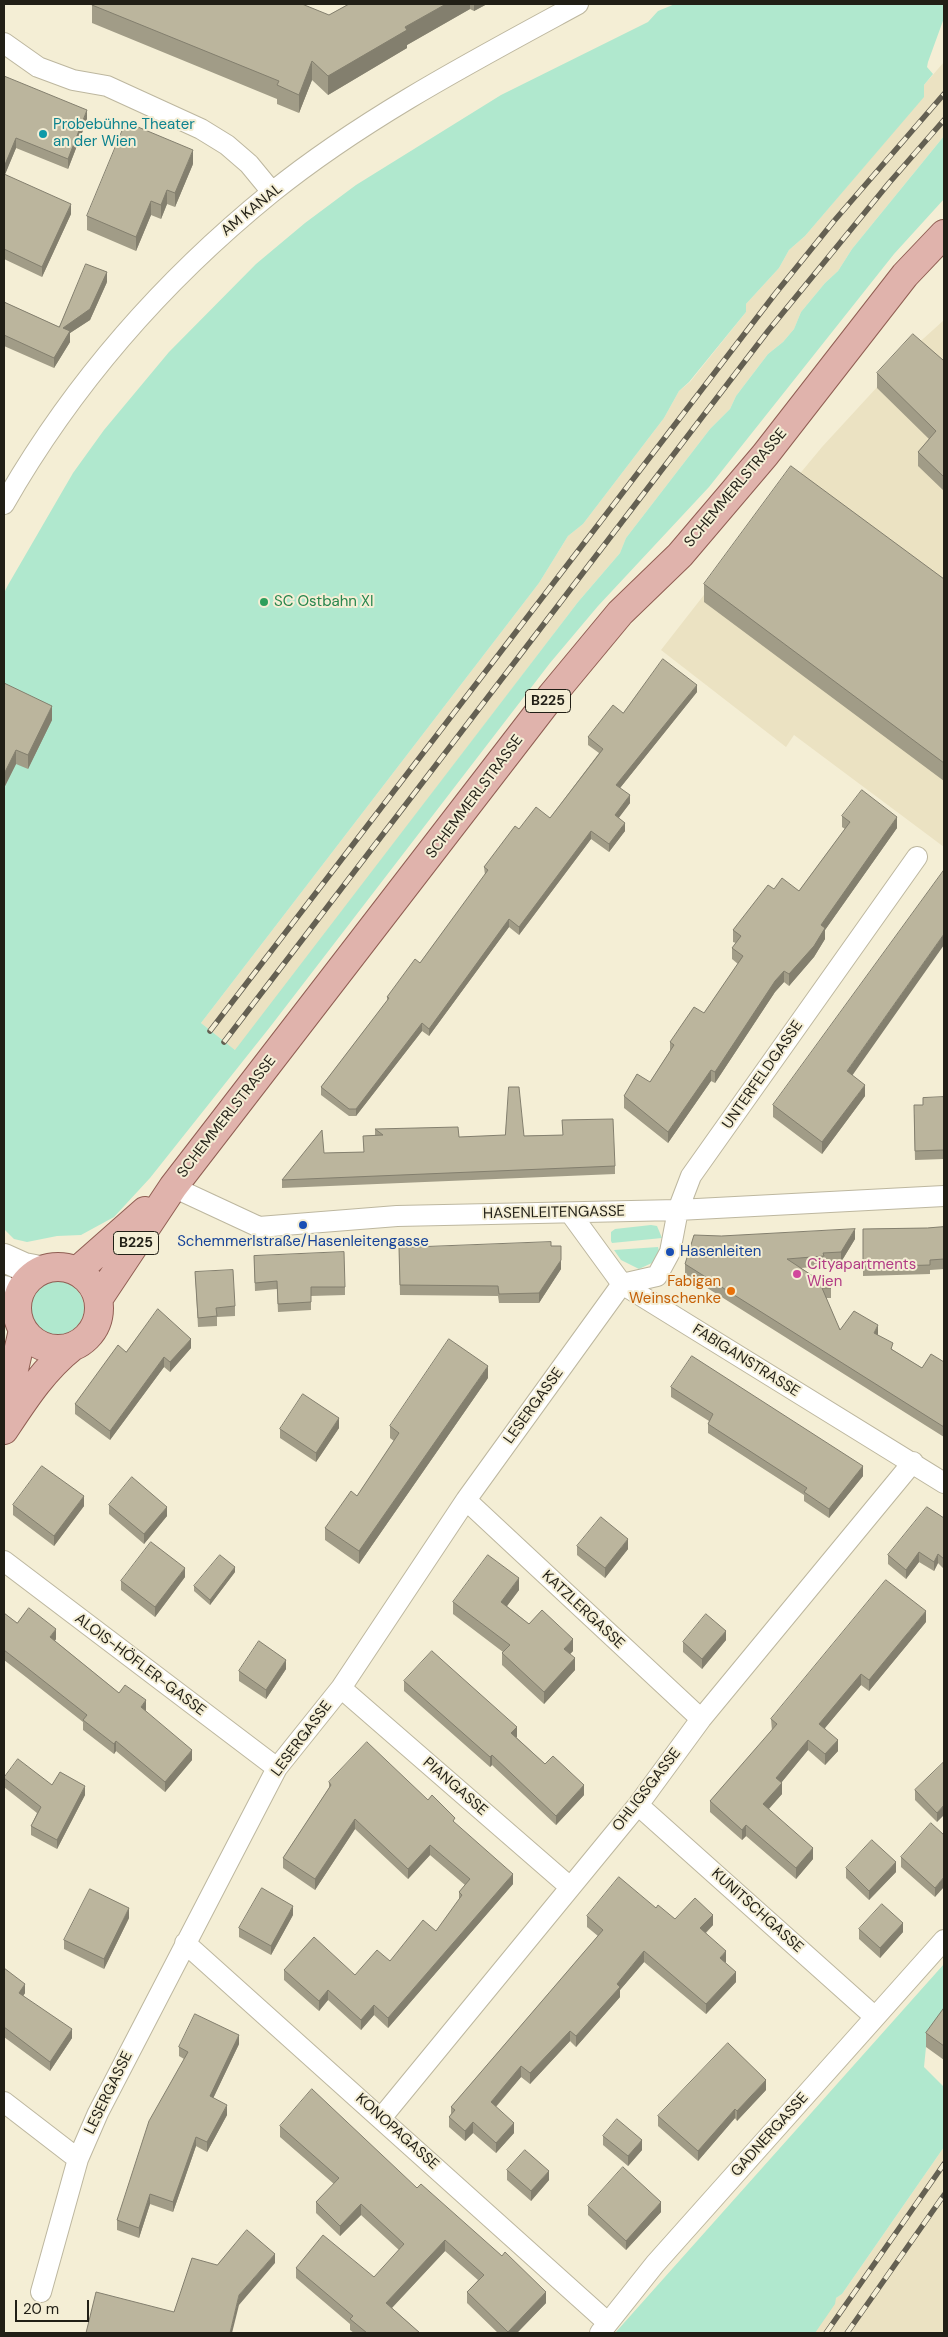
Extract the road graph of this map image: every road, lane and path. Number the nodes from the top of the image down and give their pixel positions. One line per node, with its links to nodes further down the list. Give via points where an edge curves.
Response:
1 (578, 4): 3 (street, AM KANAL, via 420,92)
2 (4, 43): 3 (street, via 38,67 73,80 107,86 201,129 249,164)
3 (272, 192): 5 (street, AM KANAL, via 210,244 115,344 52,430)
4 (944, 234): 7 (main road, SCHEMMERLSTRASSE / B225, via 905,275 765,455 680,555 620,613 552,695)
5 (4, 504)
6 (917, 857): 9 (street, UNTERFELDGASSE, via 691,1176)
7 (173, 1188): 10 (street, HASENLEITENGASSE, via 259,1227 397,1216); 13 (main road, SCHEMMERLSTRASSE / B225); 16 (main road, SCHEMMERLSTRASSE / B225)
8 (944, 1196): 9 (street, HASENLEITENGASSE)
9 (678, 1210): 10 (street, HASENLEITENGASSE); 14 (street, UNTERFELDGASSE, via 670,1252 657,1276)
10 (571, 1214): 14 (street, FABIGANSTRASSE)
11 (4, 1258): 12 (street)
12 (40, 1270): 13 (main road, via 67,1267); 15 (main road)
13 (77, 1271): 16 (main road, via 90,1281)
14 (622, 1284): 21 (street, FABIGANSTRASSE); 23 (street, LESERGASSE)
15 (11, 1297): 17 (main road)
16 (98, 1298): 18 (main road, via 100,1312 94,1329)
17 (24, 1330): 18 (main road, via 43,1346 57,1350); 19 (main road, via 14,1374)
18 (72, 1347): 20 (main road, via 33,1386)
19 (4, 1392)
20 (4, 1430)
21 (913, 1462): 22 (street, FABIGANSTRASSE); 26 (street, OHLIGSGASSE)
22 (944, 1483)
23 (466, 1500): 25 (street, LESERGASSE); 26 (street, KATZLERGASSE)
24 (4, 1561): 27 (street, ALOIS-HÖFLER-GASSE)
25 (340, 1688): 27 (street, LESERGASSE); 29 (street, PIANGASSE)
26 (701, 1719): 28 (street, OHLIGSGASSE)
27 (277, 1768): 31 (street, LESERGASSE)
28 (638, 1805): 29 (street, OHLIGSGASSE); 32 (street, KUNITSCHGASSE)
29 (570, 1887): 34 (street, OHLIGSGASSE)
30 (944, 1940): 32 (street, GADNERGASSE)
31 (186, 1943): 34 (street, KONOPAGASSE); 35 (street, LESERGASSE, via 98,2113)
32 (875, 2017): 37 (street, GADNERGASSE)
33 (4, 2102): 35 (street)
34 (382, 2118): 37 (street, KONOPAGASSE)
35 (78, 2159): 36 (street, LESERGASSE)
36 (40, 2292)
37 (603, 2328)

